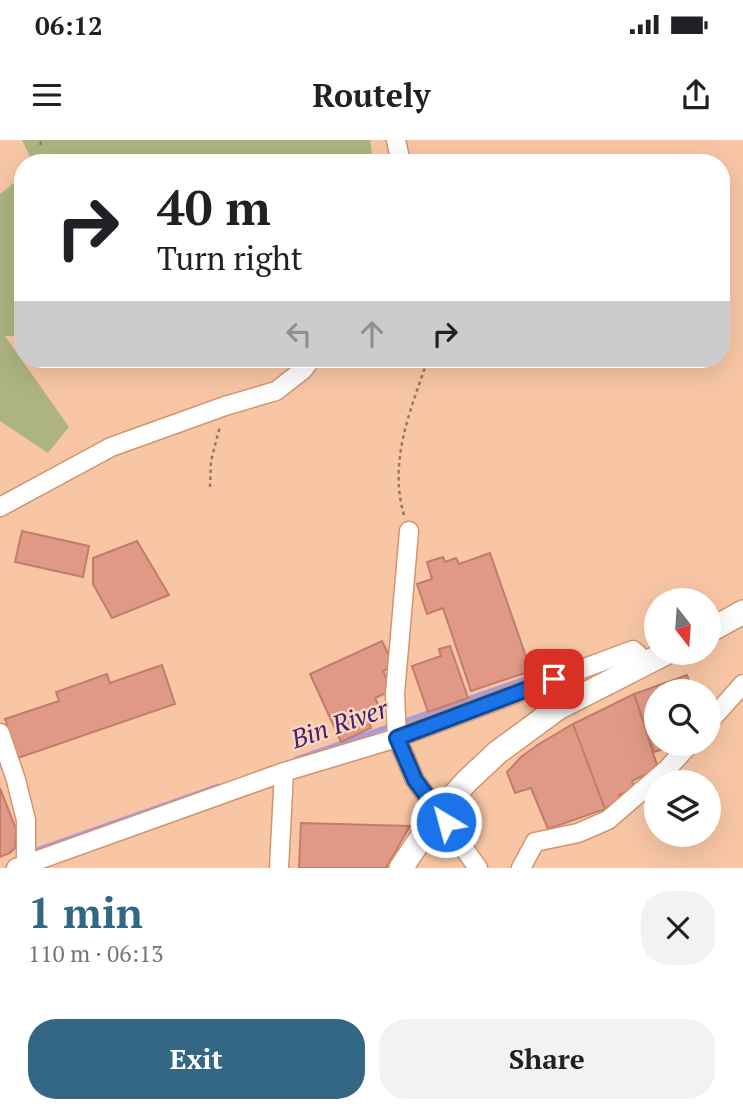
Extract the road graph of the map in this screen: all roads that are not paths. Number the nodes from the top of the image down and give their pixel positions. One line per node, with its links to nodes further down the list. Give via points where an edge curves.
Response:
1 (304, 368): 2 (street, via 276,391 111,447)
2 (0, 508)
3 (409, 531): 11 (street, via 395,694)
4 (743, 612): 5 (street)
5 (721, 624)
6 (644, 654): 11 (street, via 633,650)
7 (644, 664): 14 (street, via 558,708 498,752)
8 (743, 684): 9 (street)
9 (721, 709)
10 (0, 733): 15 (street, via 26,820)
11 (397, 738): 13 (street); 14 (street, via 415,780)
12 (679, 756): 19 (street, via 608,820 578,833 535,842)
13 (284, 772): 15 (street); 16 (street)
14 (439, 812): 17 (street); 18 (street)
15 (23, 867)
16 (279, 868)
17 (401, 868)
18 (478, 868)
19 (521, 868)

